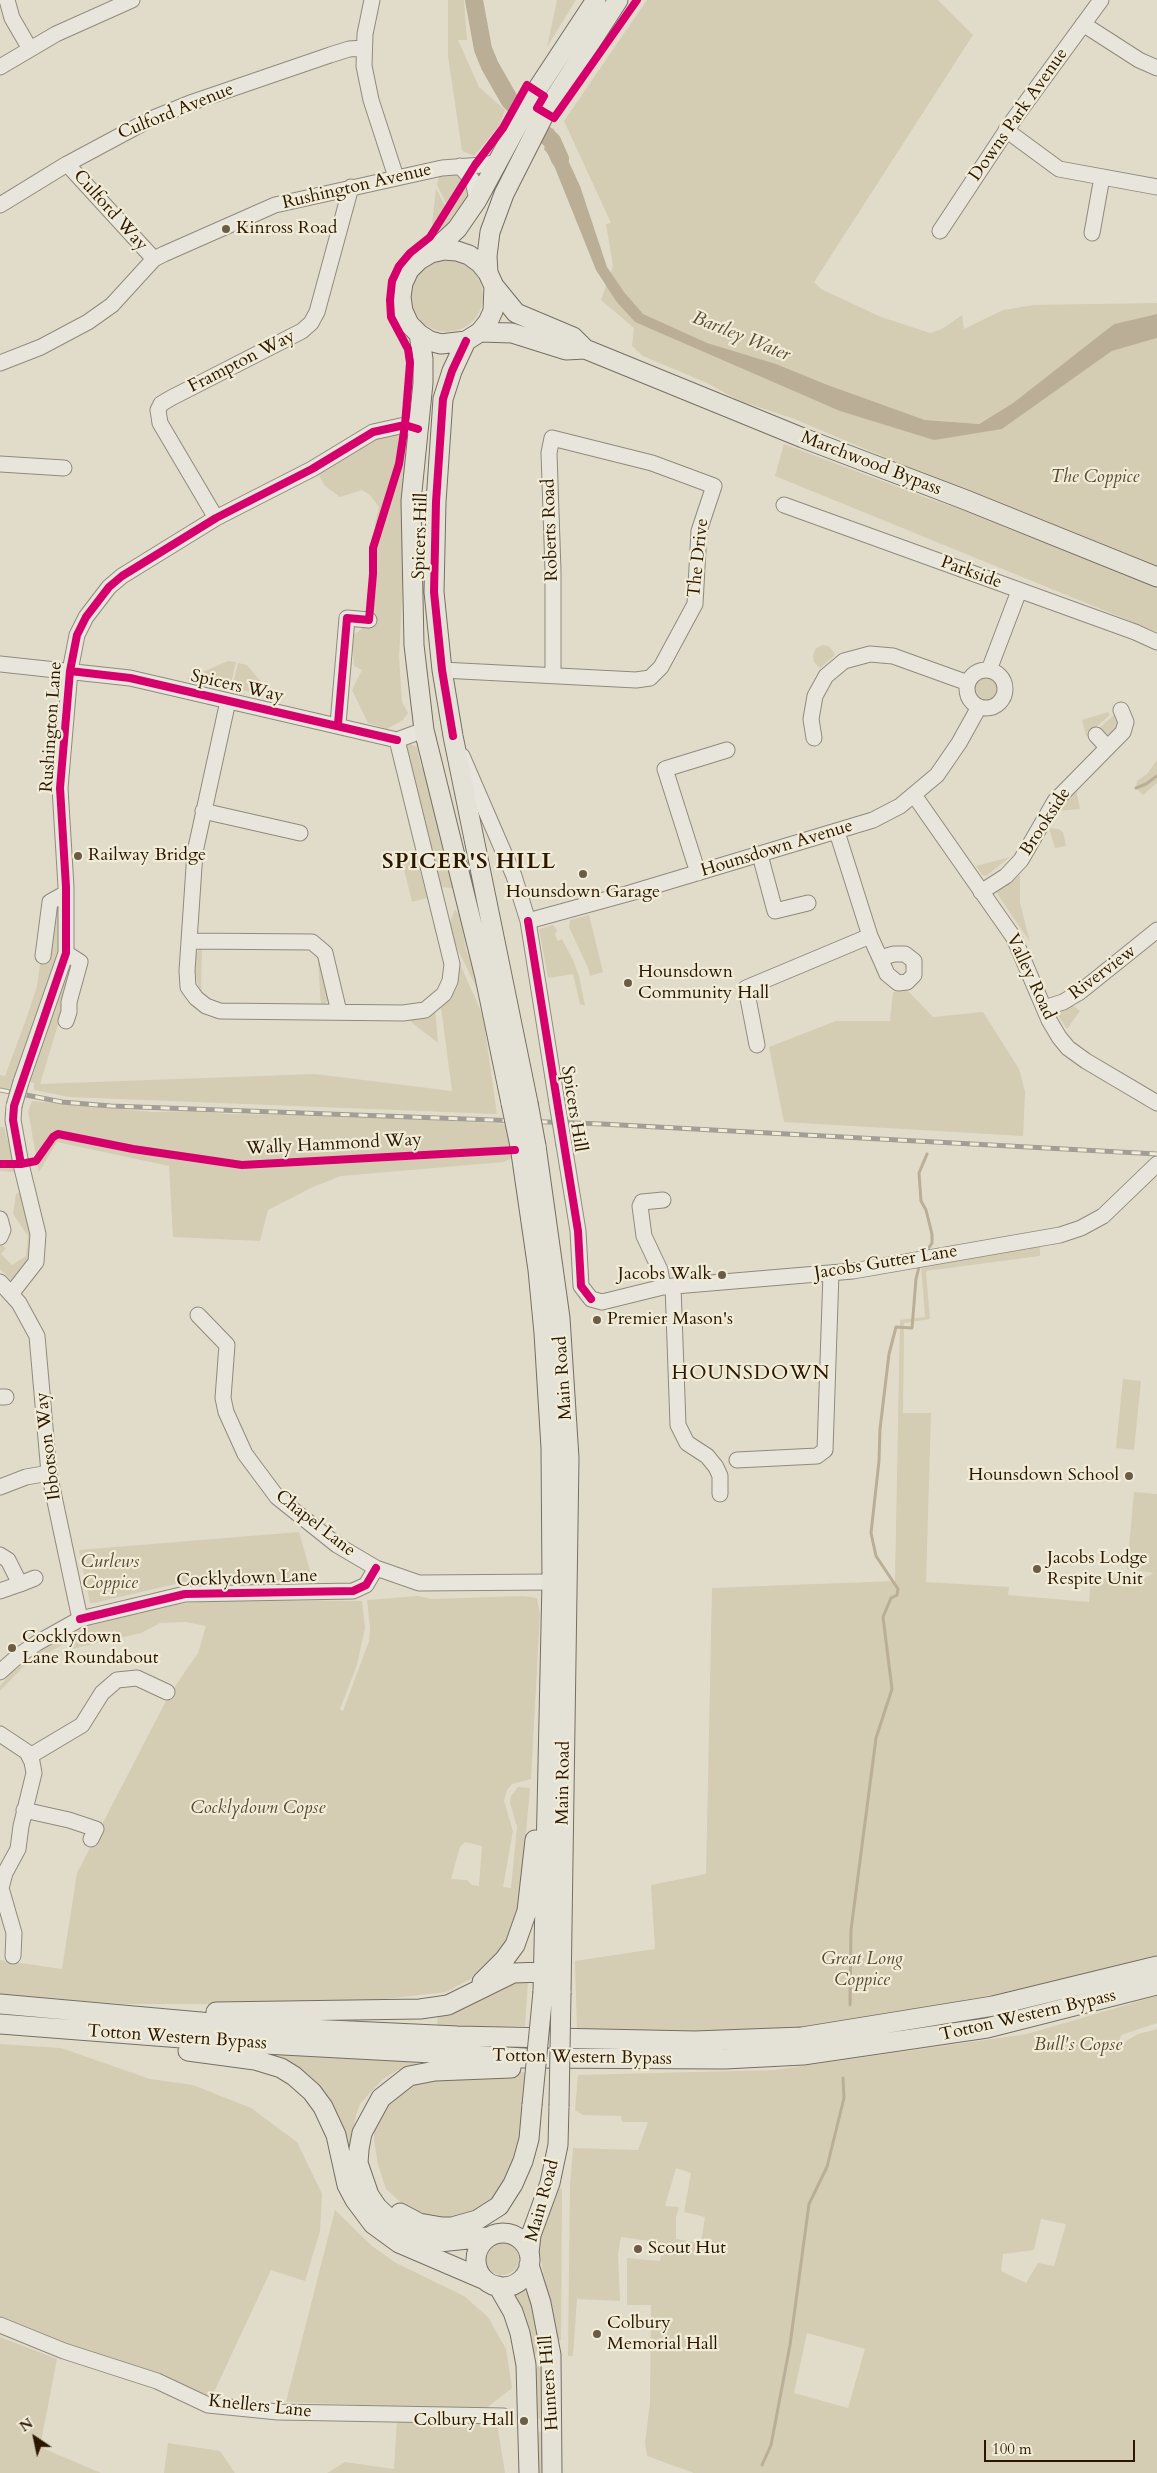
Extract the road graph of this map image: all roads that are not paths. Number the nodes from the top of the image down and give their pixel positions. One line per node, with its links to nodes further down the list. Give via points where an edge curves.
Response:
1 (7, 0): 9 (street, via 12,18)
2 (132, 0): 9 (street)
3 (372, 0): 8 (street)
4 (596, 0): 13 (main road, via 534,96)
5 (618, 0): 26 (main road, via 544,115 504,194 490,232 487,256)
6 (1101, 0): 7 (street, Downs Park Avenue)
7 (1083, 24): 11 (street); 12 (street, Downs Park Avenue)
8 (364, 48): 14 (street, Culford Avenue, via 349,49 193,102 151,119); 16 (street, via 371,100)
9 (30, 49): 10 (street)
10 (0, 67)
11 (1157, 68)
12 (1006, 130): 17 (street, via 1060,169); 22 (street, Downs Park Avenue)
13 (498, 162): 15 (street, Rushington Avenue); 20 (main road)
14 (67, 164): 21 (street, Culford Avenue); 25 (street, Culford Way)
15 (460, 166): 16 (street, Rushington Avenue); 20 (street, via 473,181)
16 (396, 177): 18 (street, Rushington Avenue)
17 (1102, 178): 19 (street); 23 (street)
18 (351, 187): 25 (street, Rushington Avenue, via 275,205); 36 (street, Frampton Way, via 317,312 311,323 302,331 171,398 158,410 160,423)
19 (1157, 187)
20 (477, 200): 24 (main road, via 457,229)
21 (0, 205)
22 (940, 232)
23 (1092, 233)
24 (431, 253): 26 (main road, via 444,250 463,253 480,262); 27 (main road, via 409,270 403,283 401,297 406,318)
25 (154, 259): 30 (street, Rushington Avenue, via 112,306 41,347)
26 (491, 279): 28 (main road, via 493,311); 29 (main road, Marchwood Bypass, via 516,313 573,337)
27 (419, 334): 28 (main road, via 442,344); 31 (main road, Spicers Hill, via 423,359)
28 (473, 336): 29 (main road, Marchwood Bypass, via 512,333 566,350); 42 (main road, Spicers Hill, via 452,371 443,399 434,592)
29 (585, 349): 37 (main road, Marchwood Bypass, via 794,435)
30 (0, 362)
31 (418, 428): 36 (street, Rushington Lane, via 405,425 373,432 312,469); 51 (main road, Spicers Hill, via 411,511 414,645)
32 (602, 450): 45 (street, Roberts Road, via 552,438 549,453); 45 (street, The Drive, via 652,463 714,486 705,507 696,552 695,604 661,667 650,678 636,680)
33 (0, 464): 34 (street)
34 (64, 468)
35 (784, 505): 38 (street, Parkside)
36 (216, 518): 44 (street, Rushington Lane, via 109,586 79,631)
37 (1157, 577)
38 (1019, 591): 40 (street, Parkside); 43 (street)
39 (369, 620): 50 (street, via 347,618)
40 (1157, 642)
41 (0, 664): 44 (street, Spicers Way)
42 (442, 670): 45 (street, The Drive); 53 (main road, Spicers Hill)
43 (989, 670): 46 (street, via 976,673); 48 (street, via 1000,676 1006,687 1005,694 998,704)
44 (70, 671): 47 (street, Spicers Way, via 130,678); 65 (street, Rushington Lane, via 60,788)
45 (553, 674)
46 (968, 683): 48 (street, via 968,694); 54 (street, via 893,656 870,654 844,661 826,676 815,696 811,719)
47 (228, 701): 50 (street, Spicers Way); 59 (street)
48 (979, 707): 58 (street, Hounsdown Avenue, via 937,775)
49 (1121, 710): 56 (street, Brookside, via 1125,727)
50 (338, 724): 55 (street, Spicers Way)
51 (424, 730): 55 (street); 78 (main road, Spicers Hill)
52 (1096, 735): 56 (street)
53 (453, 736): 67 (street, Spicers Hill, via 514,876); 78 (main road, Spicers Hill)
54 (814, 738)
55 (397, 740): 75 (street, via 452,964 450,981 444,994 425,1010)
56 (1107, 747): 64 (street, Brookside, via 1055,801 1021,860 1006,876)
57 (727, 750): 63 (street, via 665,769)
58 (914, 795): 60 (street, Hounsdown Avenue, via 873,820); 64 (street, Valley Road)
59 (204, 812): 61 (street); 70 (street, via 195,852)
60 (837, 832): 62 (street, Hounsdown Avenue); 69 (street)
61 (300, 833)
62 (760, 854): 63 (street, Hounsdown Avenue); 66 (street, via 775,911)
63 (698, 873): 67 (street, Hounsdown Avenue)
64 (982, 892): 74 (street, Valley Road, via 1022,951)
65 (66, 893): 71 (street, Rushington Lane); 72 (street, via 50,902)
66 (808, 903)
67 (528, 921): 88 (street, Spicers Hill, bridge, via 578,1231 581,1286)
68 (1157, 930): 74 (street, Riverview, via 1080,992)
69 (870, 936): 73 (street); 77 (street, via 746,988)
70 (189, 941): 75 (street, via 312,942 325,953); 75 (street, via 188,987 206,1006 220,1011)
71 (66, 953): 76 (street, via 80,962); 87 (street, Rushington Lane, bridge, via 14,1106 19,1155 38,1234 36,1262)
72 (43, 956)
73 (880, 958)
74 (1044, 1008): 79 (street, Valley Road, via 1059,1037 1072,1051)
75 (339, 1012)
76 (66, 1021)
77 (757, 1046)
78 (520, 1103): 89 (main road, Spicers Hill, bridge)
79 (1157, 1103)
80 (1157, 1164): 84 (street, Jacobs Gutter Lane, via 1112,1209 1076,1230)
81 (663, 1200): 86 (street, via 642,1202 640,1206 644,1236)
82 (0, 1220): 83 (street)
83 (0, 1237)
84 (831, 1274): 86 (street, Jacobs Gutter Lane); 91 (street, via 825,1450 817,1456)
85 (0, 1282): 87 (street, Ibbotson Way)
86 (668, 1287): 88 (street, Jacobs Gutter Lane, via 602,1302); 94 (street, via 679,1431 687,1443 707,1456 716,1467 720,1476)
87 (11, 1294): 92 (street, Ibbotson Way, via 37,1336)
88 (591, 1299)
89 (551, 1310): 98 (main road, Main Road); 113 (main road, Main Road, via 569,1458 569,1572)
90 (198, 1315): 96 (street, Chapel Lane, via 227,1345 222,1378 223,1398 239,1444 252,1465 284,1504 337,1545)
91 (737, 1460)
92 (49, 1474): 93 (street, via 26,1477); 101 (street, Ibbotson Way)
93 (0, 1487)
94 (720, 1494)
95 (0, 1555): 99 (street, via 8,1560)
96 (376, 1568): 98 (street, Chapel Lane, via 404,1579 433,1584); 101 (street, Cocklydown Lane, via 366,1585 353,1591 184,1594)
97 (35, 1578): 99 (street)
98 (552, 1582): 106 (main road, Main Road)
99 (20, 1584): 100 (street)
100 (0, 1591)
101 (80, 1619): 102 (street, Cocklydown Lane, via 37,1643)
102 (0, 1672)
103 (168, 1692): 105 (street, via 137,1678 117,1680 102,1692 82,1725)
104 (0, 1734): 105 (street)
105 (30, 1756): 107 (street, via 34,1773)
106 (547, 1785): 111 (main road, Main Road); 115 (main road, via 540,1799 527,1911 514,1945 490,1974)
107 (24, 1810): 108 (street, via 96,1829); 109 (street, via 18,1849 5,1873 2,1888 14,1933)
108 (92, 1839)
109 (13, 1956)
110 (1157, 1966): 116 (main road, Totton Western Bypass, via 993,2006 802,2037 695,2041 457,2036 245,2026)
111 (544, 1972): 113 (main road, Main Road); 115 (main road, via 499,1978)
112 (1157, 1985): 119 (main road, Totton Western Bypass, via 987,2028 896,2043 765,2058)
113 (555, 1989): 120 (main road, Main Road, bridge)
114 (0, 2004): 116 (main road, Totton Western Bypass)
115 (448, 2005): 116 (main road, via 385,2010)
116 (92, 2013)
117 (0, 2024): 118 (main road, Totton Western Bypass)
118 (82, 2032): 119 (main road, Totton Western Bypass, via 246,2044); 124 (main road, via 129,2043 255,2060 288,2072 312,2092 323,2107 336,2135 347,2184 373,2224 400,2243)
119 (650, 2060): 121 (main road, via 420,2073 409,2076 388,2090)
120 (544, 2106): 121 (main road, via 507,2196 488,2214 452,2227 419,2223 386,2202 369,2170 366,2147); 122 (main road, Main Road, via 538,2149 529,2179); 123 (main road, Main Road, via 558,2144 550,2184 531,2235)
121 (370, 2116): 122 (main road, via 362,2133 358,2163 365,2186 377,2206 396,2225 426,2240 451,2242)
122 (490, 2236): 123 (main road, via 508,2233 515,2236 526,2246); 124 (main road, via 482,2243 476,2257 479,2273)
123 (529, 2259): 124 (main road, via 521,2280 514,2284); 128 (main road, Hunters Hill, via 551,2355)
124 (491, 2283): 127 (main road, Hunters Hill, via 513,2312 520,2333 526,2365)
125 (0, 2325): 126 (street, Knellers Lane, via 64,2351 157,2381 208,2405 278,2412)
126 (504, 2416)
127 (529, 2473)
128 (552, 2473)

